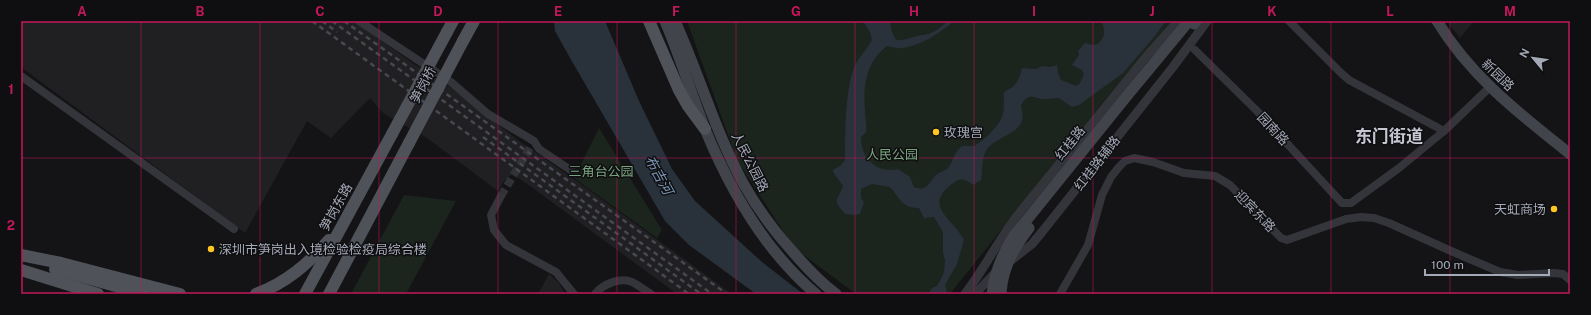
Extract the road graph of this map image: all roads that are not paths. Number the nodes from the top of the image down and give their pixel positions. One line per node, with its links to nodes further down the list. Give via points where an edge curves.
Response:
1 (358, 21): 19 (street, via 451,82 488,114 534,141 539,149)
2 (453, 21): 17 (main road, 笋岗桥, bridge)
3 (474, 21): 27 (main road, 笋岗桥, bridge)
4 (650, 21): 15 (main road, via 678,90)
5 (665, 21): 15 (main road, 人民公园路)
6 (675, 21): 38 (main road, 人民公园路, via 720,135 743,183 788,246)
7 (1178, 21): 39 (street, via 1146,56 1006,231)
8 (1207, 21): 11 (street, 红桂路辅路)
9 (1289, 21): 16 (street, via 1349,80)
10 (1437, 21): 14 (main road, 新园路, via 1459,54)
11 (1195, 24): 40 (street, 红桂路辅路, via 1173,67 1032,244 997,271); 41 (main road, 红桂路, bridge, via 1126,96 1013,237 999,263); 42 (main road, 红桂路, bridge, via 1023,235 1011,257)
12 (1195, 50): 16 (street, 园南路, via 1342,203 1352,203)
13 (21, 76): 22 (street)
14 (1490, 87): 16 (street); 18 (main road, 新园路)
15 (705, 129): 37 (main road, 人民公园路, via 730,182 757,227 778,254)
16 (1444, 131)
17 (392, 134): 21 (main road, 笋岗东路)
18 (1570, 154)
19 (575, 173)
20 (501, 196): 34 (street, via 491,215 494,230 506,245 556,272)
21 (345, 220): 32 (main road, via 295,274); 33 (main road, 笋岗东路)
22 (234, 229)
23 (21, 256): 30 (main road); 31 (main road, via 61,262)
24 (21, 270): 29 (main road)
25 (21, 274): 28 (main road)
26 (1570, 280): 43 (street, 迎宾东路, via 1563,274 1518,275 1500,272 1374,218 1346,219 1287,240 1281,238 1230,185 1215,176 1184,173 1134,158 1126,161 1111,177 1102,195 1088,245)
27 (330, 292)
28 (69, 294)
29 (98, 294)
30 (144, 294)
31 (180, 294)
32 (256, 294)
33 (304, 294)
34 (574, 294)
35 (595, 294): 36 (street, via 600,288 618,282 631,282)
36 (651, 294)
37 (816, 294)
38 (836, 294)
39 (965, 294)
40 (975, 294)
41 (992, 294)
42 (1000, 294)
43 (1060, 294)

